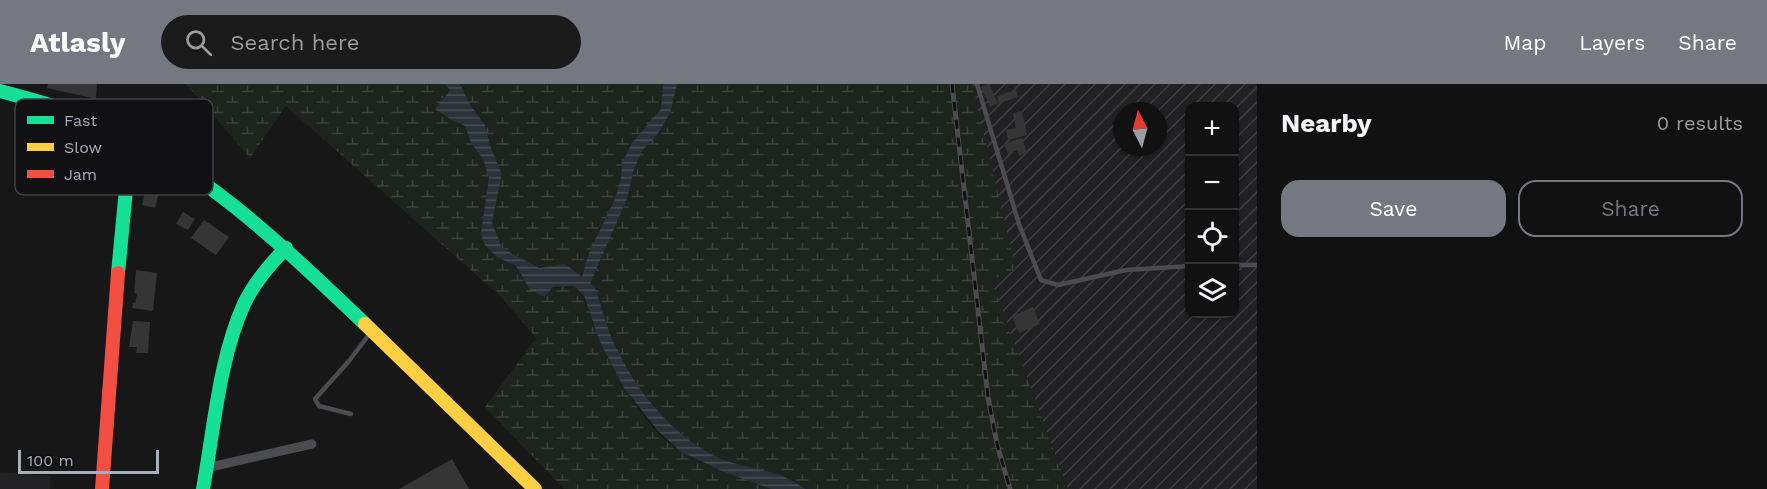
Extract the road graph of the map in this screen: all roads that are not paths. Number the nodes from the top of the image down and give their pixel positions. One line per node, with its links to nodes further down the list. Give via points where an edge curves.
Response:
1 (976, 84): 9 (lane, via 1019,224 1041,280 1058,285 1126,270)
2 (0, 92): 3 (street)
3 (33, 99)
4 (213, 191): 6 (street)
5 (125, 195): 14 (street)
6 (286, 248): 10 (street); 13 (street, via 261,276 245,302 234,332)
7 (1239, 265): 8 (lane)
8 (1257, 265)
9 (1185, 266)
10 (373, 330): 11 (lane, via 315,399 319,406); 16 (street)
11 (351, 414)
12 (312, 444): 13 (street)
13 (206, 468): 15 (street)
14 (102, 489)
15 (203, 489)
16 (535, 489)

